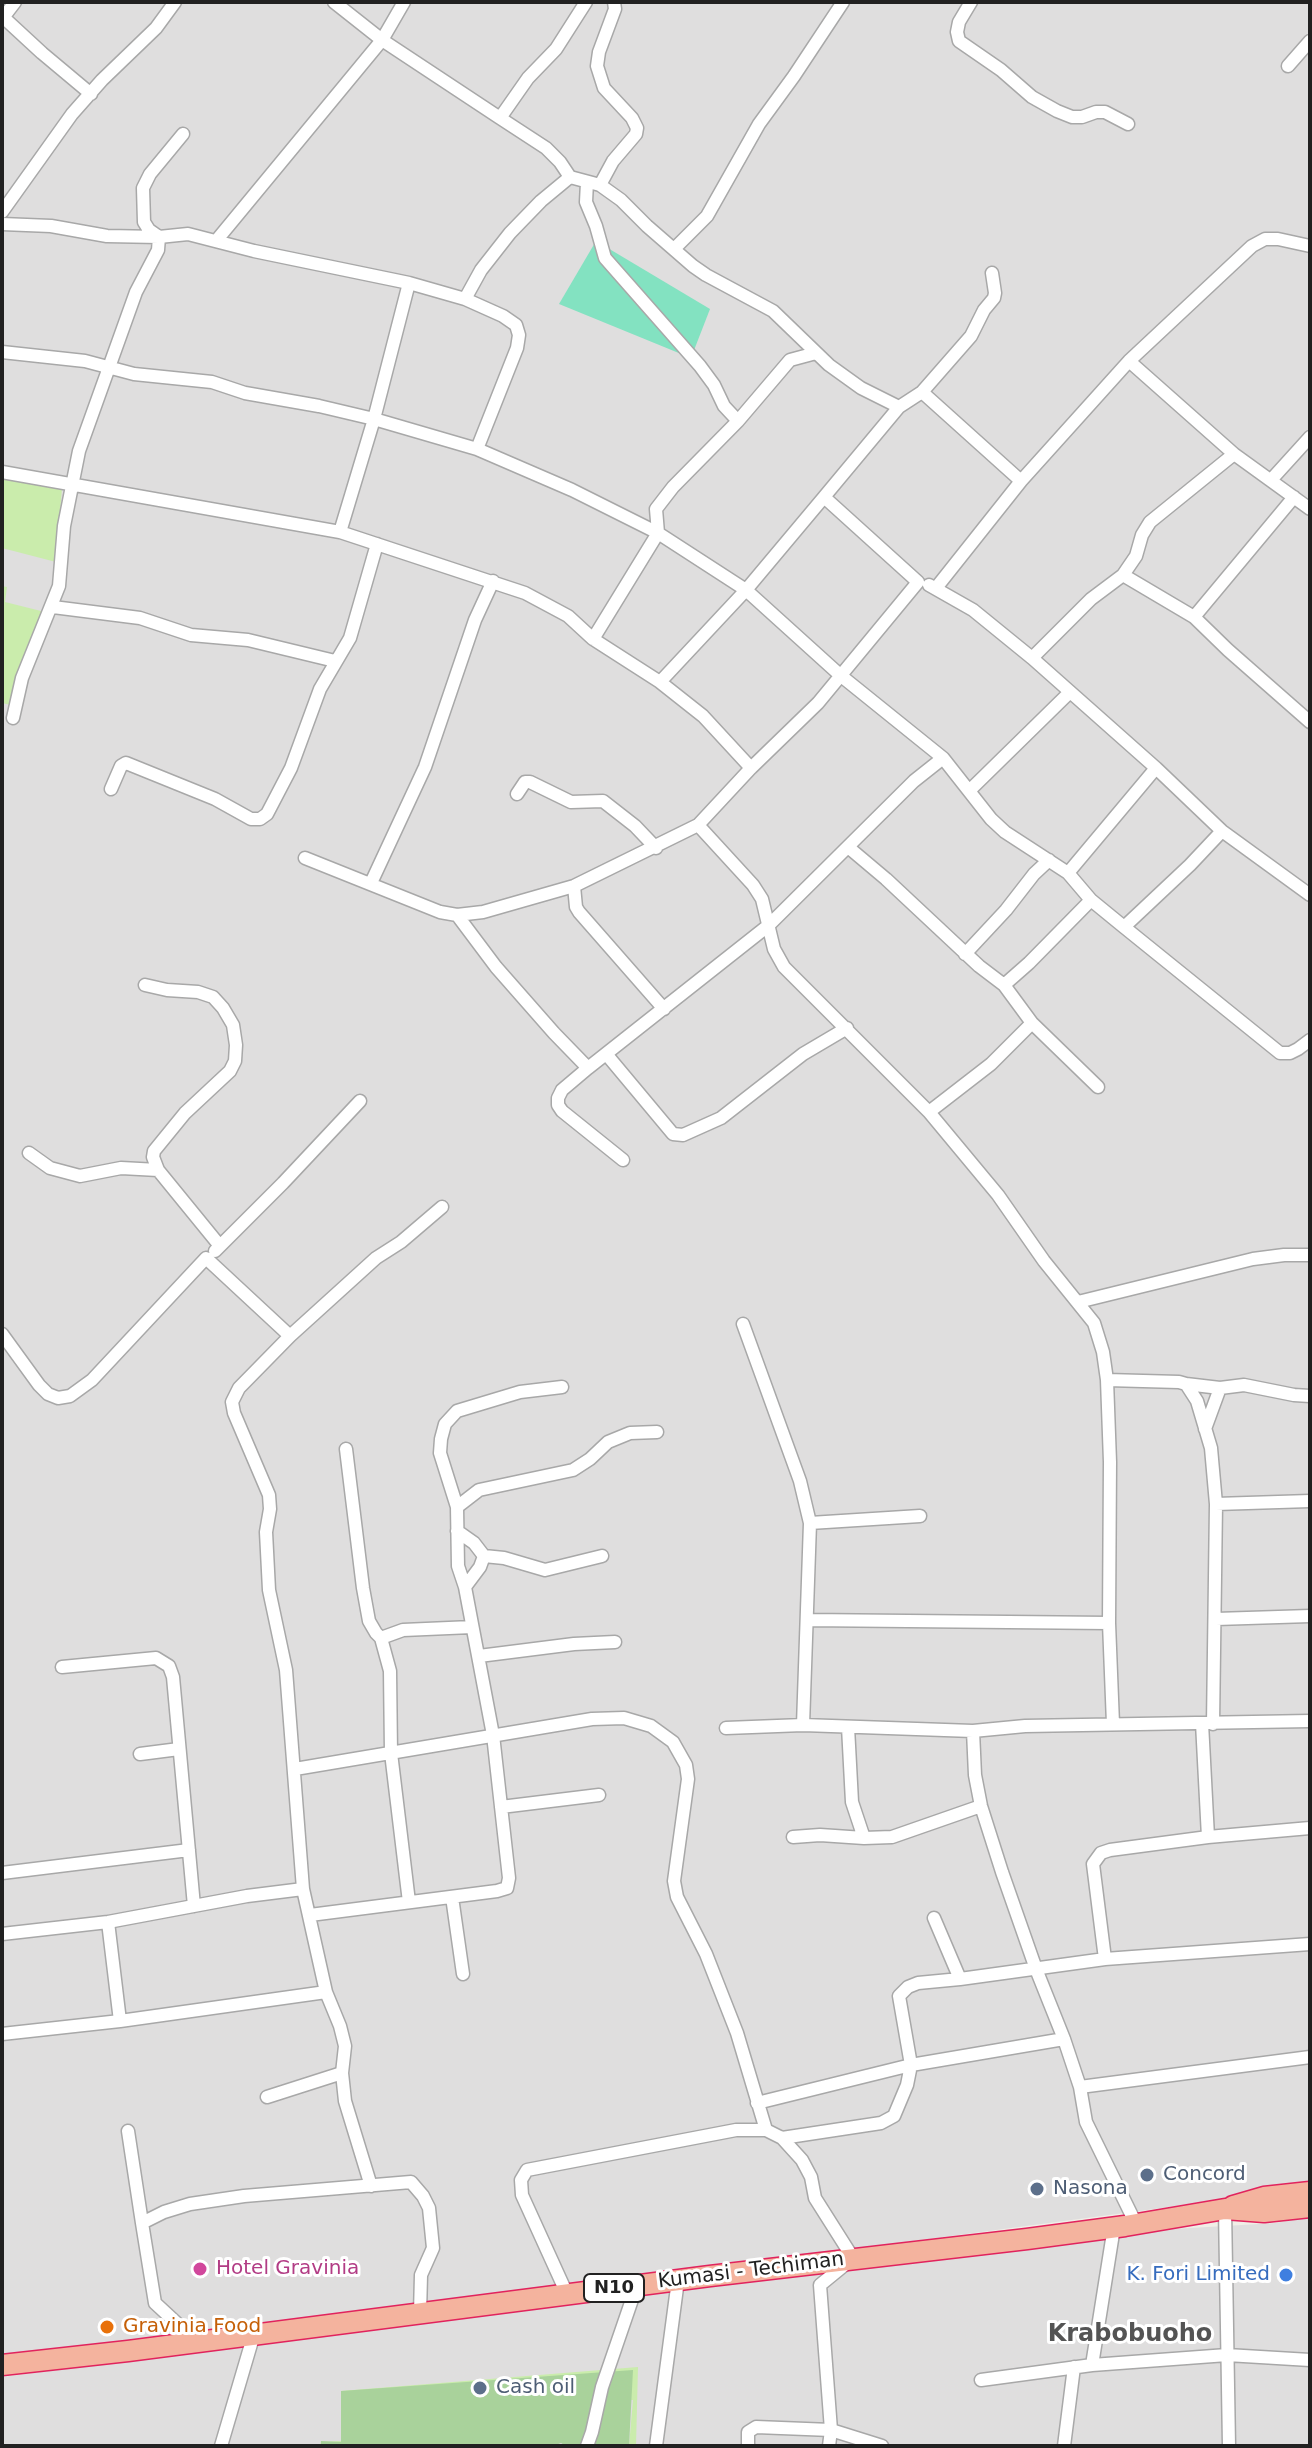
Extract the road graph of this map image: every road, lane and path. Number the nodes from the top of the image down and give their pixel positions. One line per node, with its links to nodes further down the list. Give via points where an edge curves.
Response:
1 (15, 2): 9 (street)
2 (175, 2): 13 (street)
3 (334, 2): 10 (street)
4 (404, 2): 10 (street)
5 (586, 2): 14 (street)
6 (614, 2): 19 (street, via 597,66 604,88 637,128)
7 (843, 2): 25 (street, via 759,124 707,216)
8 (971, 2): 15 (street, via 959,22 959,41 1057,111 1072,117 1105,112)
9 (3, 18): 13 (street)
10 (382, 40): 14 (street); 23 (street)
11 (1310, 41): 12 (street)
12 (1288, 66)
13 (91, 94): 20 (street)
14 (500, 118): 17 (street, via 546,148)
15 (1128, 124)
16 (183, 134): 22 (street, via 143,188 144,222)
17 (570, 177): 18 (street); 28 (street, via 510,233)
18 (587, 182): 19 (street); 38 (street, via 586,202 605,258 700,366)
19 (600, 185): 25 (street)
20 (4, 210): 21 (street)
21 (7, 224): 22 (street)
22 (159, 237): 23 (street, via 188,234); 34 (street)
23 (216, 241): 27 (street)
24 (1310, 246): 33 (street, via 1278,239 1252,246)
25 (674, 249): 29 (street, via 706,275 773,311)
26 (992, 273): 35 (street, via 994,298 971,336)
27 (409, 283): 28 (street); 37 (street)
28 (465, 299): 40 (street, via 503,316 516,325 519,335)
29 (793, 331): 31 (street); 32 (street)
30 (2, 352): 34 (street)
31 (816, 353): 32 (street); 36 (street, via 861,388)
32 (790, 360): 38 (street)
33 (1129, 361): 41 (street); 44 (street)
34 (111, 367): 37 (street, via 212,382); 45 (street, via 88,422)
35 (922, 392): 36 (street); 44 (street)
36 (899, 407): 46 (street)
37 (374, 419): 40 (street); 49 (street)
38 (738, 421): 50 (street, via 656,509)
39 (1310, 437): 43 (street)
40 (477, 449): 50 (street)
41 (1234, 454): 43 (street); 52 (street, via 1150,522)
42 (2, 472): 45 (street)
43 (1271, 480): 47 (street)
44 (1021, 481): 55 (street)
45 (73, 484): 49 (street); 57 (street)
46 (824, 497): 54 (street); 56 (street)
47 (1294, 497): 48 (street); 58 (street)
48 (1310, 509)
49 (340, 532): 51 (street)
50 (658, 533): 56 (street); 59 (street)
51 (377, 544): 53 (street); 61 (street, via 350,638)
52 (1123, 575): 58 (street); 60 (street)
53 (493, 581): 59 (street, via 568,616); 80 (street, via 425,767)
54 (918, 582): 55 (street); 62 (street)
55 (936, 588): 60 (street, via 973,610)
56 (746, 590): 62 (street); 63 (street)
57 (53, 607): 61 (street, via 140,618 191,635 248,640); 65 (street, via 22,678)
58 (1194, 617): 66 (street)
59 (593, 639): 63 (street)
60 (1032, 658): 64 (street)
61 (335, 661): 70 (street, via 291,768 260,819 126,763)
62 (840, 675): 67 (street); 68 (street)
63 (660, 682): 68 (street, via 703,716)
64 (1069, 693): 69 (street); 71 (street)
65 (13, 718)
66 (1310, 722)
67 (943, 758): 71 (street); 75 (street)
68 (751, 768): 73 (street)
69 (1156, 768): 74 (street); 79 (street)
70 (111, 789)
71 (969, 791): 78 (street, via 1005,832)
72 (517, 794): 76 (street, via 530,782 571,802 603,801)
73 (698, 825): 76 (street); 85 (street, via 753,885)
74 (1222, 831): 82 (street); 86 (street)
75 (848, 847): 85 (street); 87 (street)
76 (656, 848): 81 (street)
77 (305, 858): 80 (street)
78 (1049, 860): 79 (street); 87 (street)
79 (1068, 873): 83 (street)
80 (371, 883): 84 (street)
81 (574, 886): 84 (street); 90 (street, via 579,912)
82 (1310, 895)
83 (1091, 900): 86 (street); 89 (street)
84 (457, 915): 95 (street, via 496,967)
85 (769, 925): 90 (street); 92 (street, via 778,959)
86 (1124, 927): 93 (street, via 1280,1053)
87 (965, 954): 89 (street)
88 (145, 985): 101 (street, via 213,997 233,1025 236,1045 230,1071 154,1151)
89 (1004, 985): 91 (street)
90 (664, 1009): 94 (street)
91 (1032, 1023): 96 (street); 98 (street, via 991,1064)
92 (847, 1028): 94 (street, via 803,1054 721,1118 683,1135 673,1134); 98 (street)
93 (1310, 1040)
94 (607, 1055): 95 (street)
95 (588, 1068): 100 (street, via 562,1090 558,1105)
96 (1098, 1087)
97 (360, 1101): 103 (street)
98 (929, 1112): 106 (street)
99 (29, 1153): 101 (street, via 50,1168 80,1176 121,1168)
100 (623, 1160)
101 (158, 1170): 103 (street)
102 (442, 1207): 109 (street)
103 (220, 1246): 105 (street)
104 (1310, 1255): 106 (street, via 1253,1259)
105 (206, 1258): 108 (street, via 92,1380 70,1396 48,1394); 109 (street)
106 (1078, 1302): 110 (street, via 1100,1336)
107 (743, 1324): 122 (street)
108 (2, 1334)
109 (290, 1336): 147 (street, via 232,1402 269,1495 269,1590 286,1670)
110 (1107, 1380): 111 (street); 130 (street)
111 (1186, 1384): 113 (street); 115 (street)
112 (562, 1387): 120 (street, via 520,1392 457,1411 445,1424 440,1453)
113 (1220, 1388): 114 (street, via 1244,1385); 115 (street)
114 (1310, 1396)
115 (1205, 1429): 119 (street)
116 (657, 1432): 120 (street, via 621,1436 573,1470 479,1490)
117 (346, 1449): 132 (street, via 369,1621)
118 (1310, 1501): 119 (street)
119 (1216, 1504): 128 (street)
120 (457, 1507): 123 (street)
121 (920, 1516): 122 (street)
122 (810, 1523): 129 (street)
123 (457, 1531): 124 (street); 126 (street)
124 (484, 1556): 125 (street, via 545,1570); 126 (street)
125 (602, 1556)
126 (465, 1587): 131 (street)
127 (1310, 1616): 128 (street)
128 (1216, 1619): 137 (street)
129 (807, 1620): 130 (street); 139 (street)
130 (1109, 1623): 138 (street)
131 (472, 1627): 132 (street, via 403,1630); 134 (street)
132 (381, 1638): 145 (street, via 392,1688)
133 (615, 1642): 134 (street)
134 (479, 1656): 143 (street)
135 (62, 1667): 144 (street, via 163,1661 173,1677)
136 (1310, 1721): 137 (street)
137 (1208, 1723): 138 (street); 153 (street)
138 (1113, 1724): 142 (street)
139 (803, 1725): 140 (street); 141 (street)
140 (848, 1727): 142 (street); 154 (street, via 852,1802)
141 (726, 1728)
142 (973, 1731): 149 (street)
143 (493, 1735): 145 (street); 150 (street); 179 (street, via 624,1718 651,1726 673,1742 688,1779 674,1881 677,1897 712,1967)
144 (179, 1749): 146 (street); 155 (street)
145 (391, 1753): 147 (street); 159 (street)
146 (140, 1754)
147 (295, 1769): 157 (street)
148 (599, 1795): 150 (street)
149 (981, 1806): 154 (street, via 892,1837); 167 (street)
150 (501, 1807): 158 (street, via 507,1888)
151 (1310, 1828): 153 (street)
152 (793, 1837): 154 (street)
153 (1208, 1837): 166 (street, via 1110,1850 1096,1857)
154 (864, 1838)
155 (189, 1850): 156 (street); 160 (street)
156 (2, 1873)
157 (303, 1889): 160 (street); 161 (street)
158 (452, 1897): 159 (street); 168 (street)
159 (409, 1902): 161 (street)
160 (194, 1906): 163 (street)
161 (310, 1915): 170 (street)
162 (934, 1918): 169 (street)
163 (108, 1922): 164 (street); 171 (street)
164 (2, 1934)
165 (1310, 1944): 166 (street)
166 (1105, 1959): 167 (street)
167 (1036, 1969): 169 (street); 173 (street)
168 (463, 1974)
169 (960, 1979): 175 (street, via 918,1983 899,1996)
170 (326, 1992): 171 (street); 176 (street, via 345,2046)
171 (120, 2021): 172 (street)
172 (2, 2034)
173 (1064, 2039): 175 (street); 177 (street)
174 (1310, 2057): 177 (street)
175 (911, 2065): 179 (street); 182 (street, via 894,2116 881,2123)
176 (342, 2073): 178 (street); 183 (street, via 345,2101)
177 (1080, 2087): 188 (street, via 1086,2122)
178 (267, 2097)
179 (757, 2103): 180 (street)
180 (766, 2130): 182 (street); 193 (street, via 736,2130 527,2170 522,2195)
181 (128, 2131): 187 (street)
182 (782, 2138): 190 (street, via 802,2160 815,2198)
183 (371, 2186): 187 (street, via 190,2204); 194 (street, via 411,2182 429,2208 433,2248 421,2275)
184 (1310, 2192): 186 (highway, N10, via 1264,2197)
185 (1310, 2207): 186 (highway, Kumasi - Techiman / N10)
186 (1225, 2209): 188 (highway, Kumasi - Techiman / N10); 197 (street)
187 (142, 2223): 196 (street, via 155,2303)
188 (1136, 2224): 189 (highway, Kumasi - Techiman / N10)
189 (1114, 2227): 190 (highway, Kumasi - Techiman / N10); 200 (street)
190 (853, 2258): 191 (highway, Kumasi - Techiman / N10); 203 (street, via 820,2285)
191 (678, 2280): 192 (highway, Kumasi - Techiman / N10); 206 (street)
192 (637, 2285): 193 (highway, Kumasi - Techiman / N10); 205 (street)
193 (567, 2294): 194 (highway, Kumasi - Techiman / N10)
194 (420, 2313): 195 (highway, Kumasi - Techiman / N10)
195 (254, 2334): 196 (highway, Kumasi - Techiman / N10); 204 (street)
196 (196, 2341): 199 (highway, Kumasi - Techiman / N10)
197 (1227, 2355): 198 (street); 200 (street); 211 (street)
198 (1310, 2360)
199 (2, 2365)
200 (1092, 2365): 201 (street)
201 (1074, 2367): 202 (street); 210 (street)
202 (981, 2380)
203 (831, 2430): 207 (street, via 756,2427 748,2432); 208 (street); 209 (street)
204 (221, 2446)
205 (587, 2446)
206 (656, 2446)
207 (748, 2446)
208 (829, 2446)
209 (882, 2446)
210 (1064, 2446)
211 (1229, 2446)

